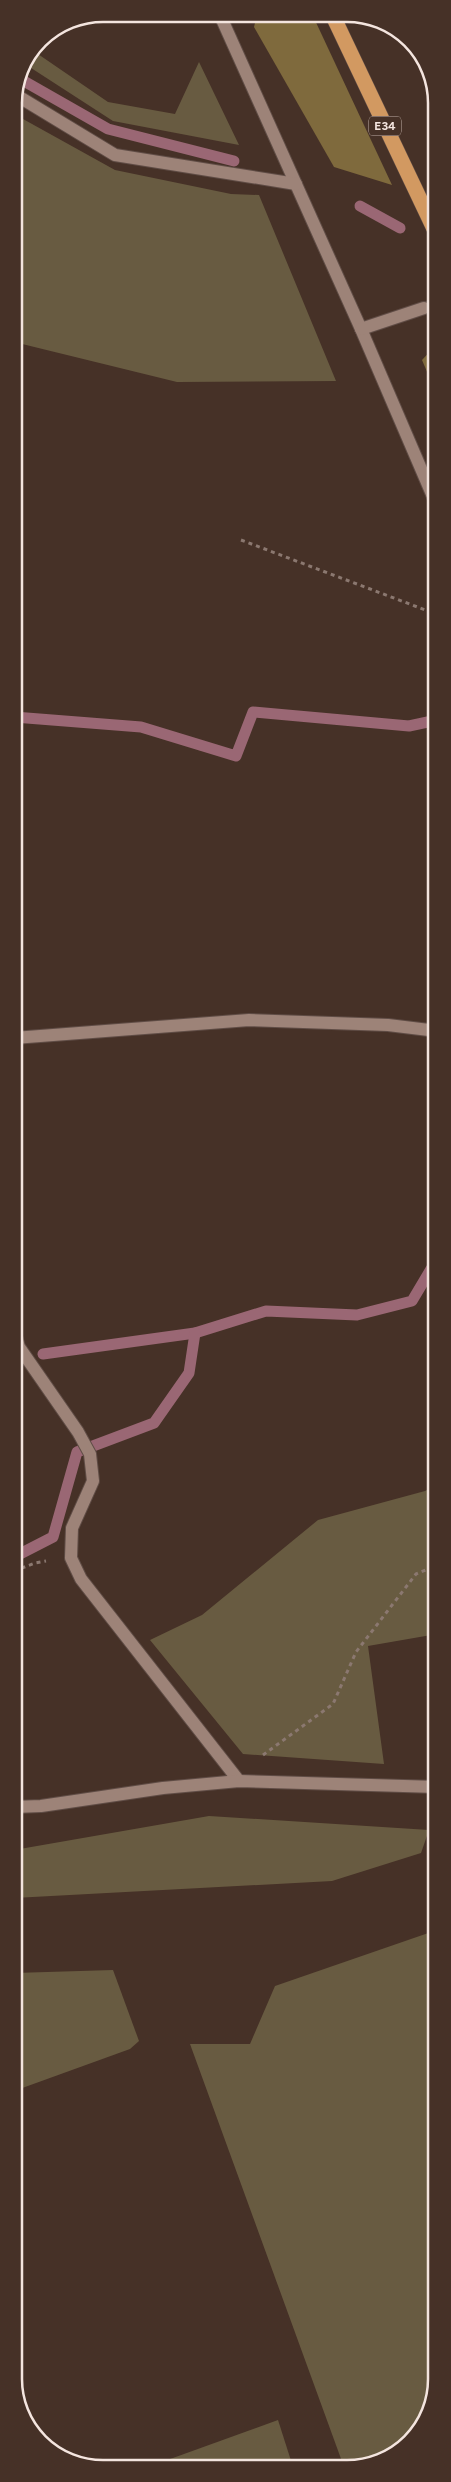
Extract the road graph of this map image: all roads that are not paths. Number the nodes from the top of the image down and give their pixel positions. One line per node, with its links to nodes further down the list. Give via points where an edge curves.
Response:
1 (223, 22): 4 (street)
2 (336, 22): 5 (highway, E34)
3 (23, 98): 4 (street, via 115,155)
4 (296, 184): 7 (street)
5 (429, 221)
6 (424, 308): 7 (street)
7 (361, 329): 8 (street)
8 (429, 487)
9 (429, 1029): 10 (street, via 248,1020)
10 (23, 1037)
11 (22, 1351): 12 (street, via 90,1454 93,1480 72,1528 71,1558 81,1579)
12 (239, 1781): 13 (street); 14 (street)
13 (429, 1786)
14 (22, 1807)

